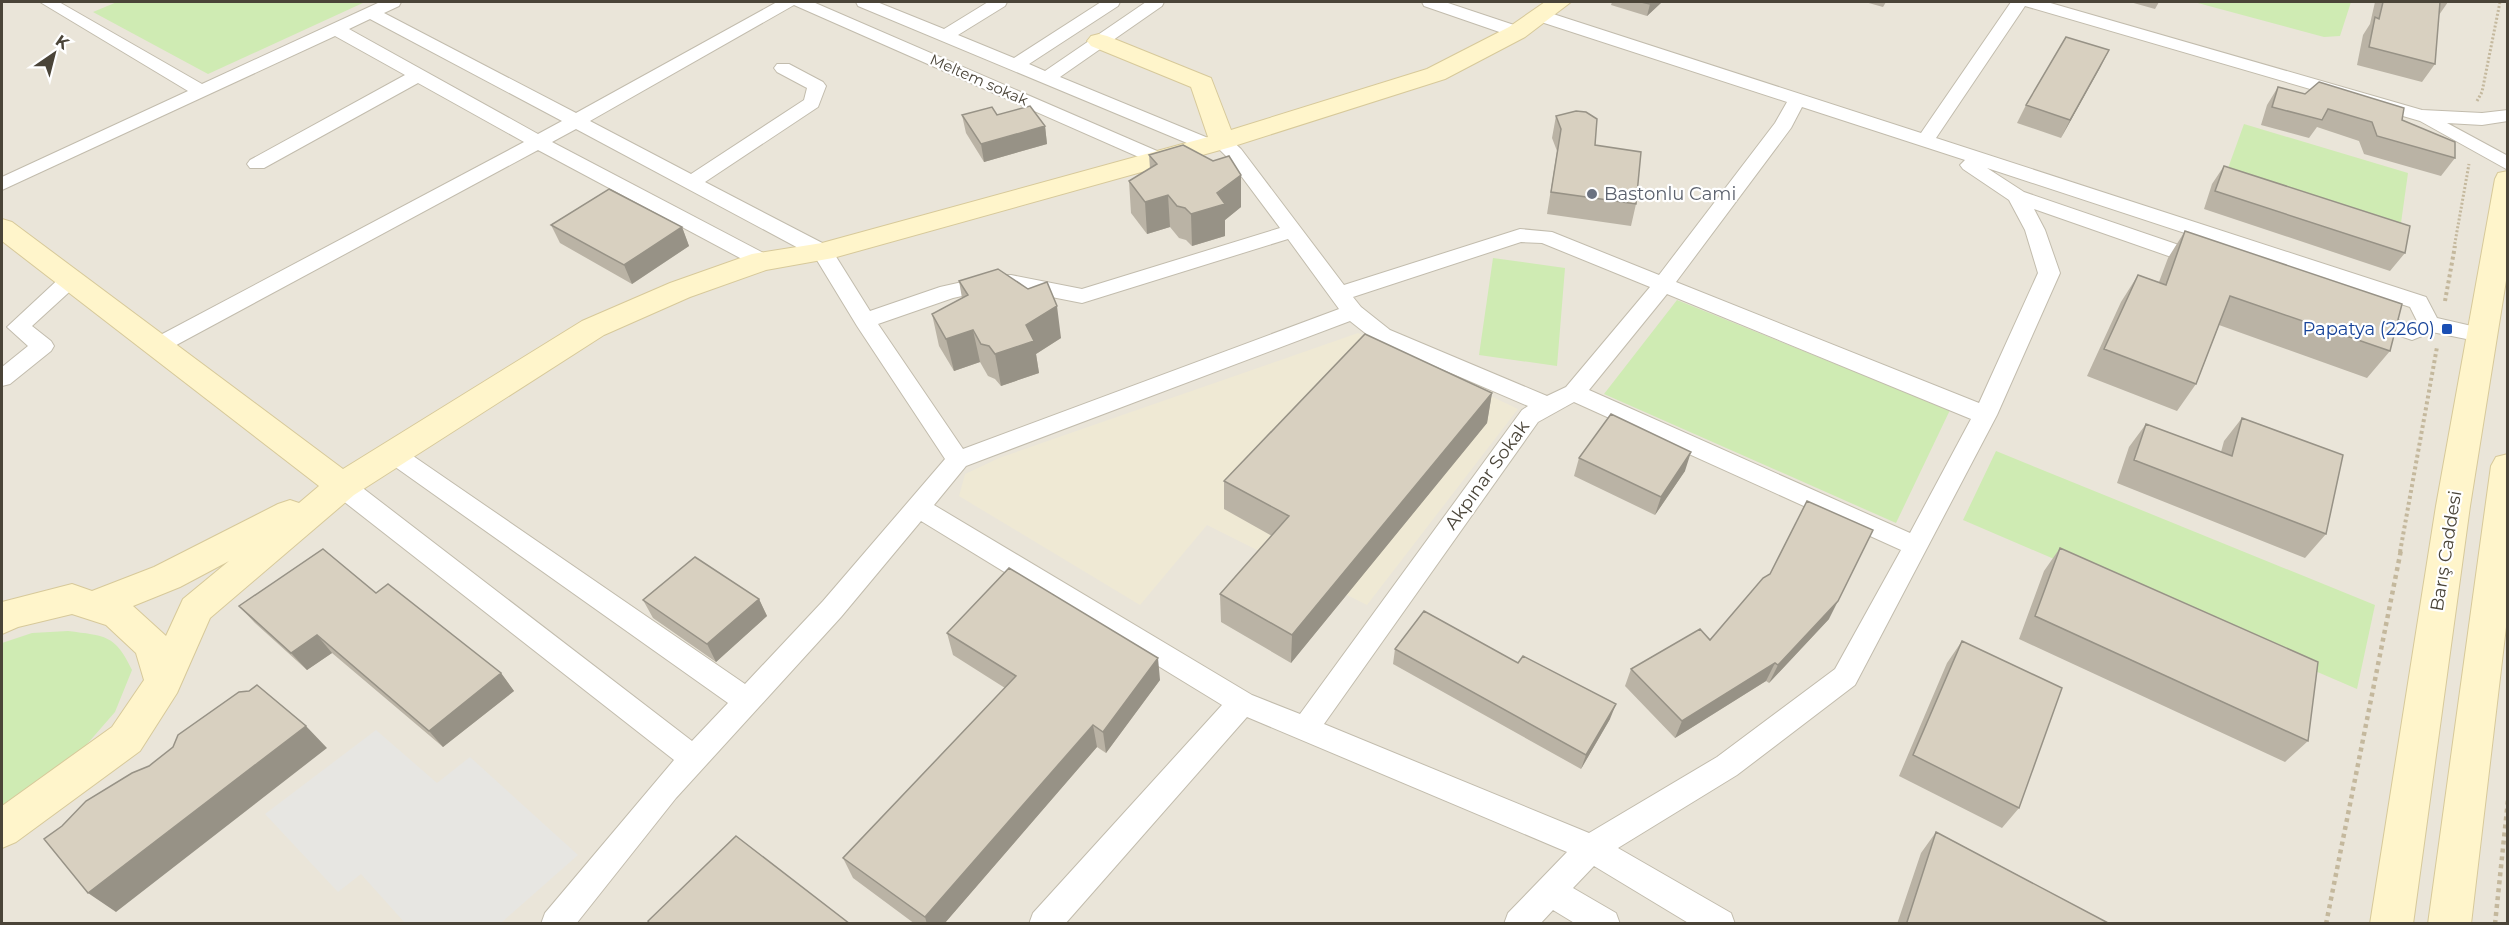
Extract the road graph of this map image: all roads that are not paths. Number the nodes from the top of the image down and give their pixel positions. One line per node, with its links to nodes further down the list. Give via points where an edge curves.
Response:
1 (48, 2): 23 (street)
2 (393, 2): 14 (street)
3 (788, 2): 27 (street)
4 (800, 2): 31 (street, Meltem sokak)
5 (864, 2): 12 (street, Meltem sokak)
6 (999, 2): 17 (street)
7 (1112, 2): 19 (street)
8 (1156, 2): 18 (street)
9 (1430, 2): 16 (street)
10 (2019, 2): 28 (street)
11 (2030, 2): 26 (street)
12 (891, 6): 17 (street, Meltem sokak)
13 (1550, 9): 16 (street); 24 (street)
14 (370, 12): 15 (street); 27 (street)
15 (334, 27): 21 (street); 23 (street)
16 (1517, 32): 30 (street, via 1436,74)
17 (946, 35): 19 (street, Meltem sokak)
18 (1099, 41): 22 (street); 30 (street, via 1202,83)
19 (1017, 65): 22 (street, Meltem sokak)
20 (783, 68): 35 (street, via 817,86 812,103)
21 (419, 75): 29 (street); 32 (street)
22 (1047, 78): 30 (street, Meltem sokak)
23 (201, 91): 36 (street)
24 (1797, 100): 28 (street); 44 (street, Akpınar Sokak, via 1784,124)
25 (2508, 115): 26 (street, via 2477,119)
26 (2421, 116): 33 (street)
27 (576, 120): 29 (street); 35 (street)
28 (1925, 141): 37 (street); 48 (street, via 2418,302)
29 (538, 142): 41 (street); 50 (street)
30 (1214, 142): 31 (street); 39 (street)
31 (1157, 158): 40 (street)
32 (257, 164)
33 (2508, 164)
34 (2508, 179): 49 (street, Barış Caddesi)
35 (693, 181): 40 (street)
36 (2, 184)
37 (2017, 196): 42 (street); 54 (street, via 2035,230 2049,273)
38 (2, 228): 43 (street)
39 (1293, 231): 45 (street); 47 (street, via 1082,296 1011,282 989,283 948,292)
40 (823, 252): 41 (street); 47 (street)
41 (762, 261): 55 (street, via 680,290 593,328)
42 (2220, 266)
43 (71, 279): 50 (street); 51 (street, via 18,327 43,346)
44 (1664, 284): 45 (street, via 1545,237 1520,235); 52 (street, Akpınar Sokak); 54 (street)
45 (1346, 303): 53 (street, via 1382,335); 56 (street)
46 (2344, 309): 48 (street, via 2412,333)
47 (865, 321): 56 (street)
48 (2435, 325): 49 (street)
49 (2481, 335): 76 (street, Barış Caddesi)
50 (159, 345): 58 (street)
51 (2, 378)
52 (1574, 393): 53 (street, Akpınar Sokak); 60 (street)
53 (1547, 405): 66 (street, Akpınar Sokak, via 1530,416)
54 (1985, 415): 60 (street)
55 (392, 453): 58 (street); 64 (street)
56 (958, 460): 59 (street)
57 (2508, 466): 77 (street)
58 (342, 486): 61 (street, via 167,577); 63 (street, via 196,609); 67 (street)
59 (918, 507): 64 (street); 65 (street)
60 (1916, 546): 69 (street, via 1845,677 1727,766)
61 (93, 606): 62 (street, via 72,599); 63 (street, via 119,615 152,645)
62 (2, 619)
63 (164, 682): 68 (street, via 126,739)
64 (747, 701): 67 (street)
65 (1242, 703): 66 (street); 72 (street)
66 (1305, 729): 69 (street)
67 (694, 759): 71 (street)
68 (4, 828)
69 (1591, 848): 70 (street); 75 (street)
70 (1550, 891): 73 (street); 74 (street)
71 (556, 924)
72 (1044, 924)
73 (1519, 924)
74 (1605, 924)
75 (1720, 924)
76 (2391, 924)
77 (2448, 924)

